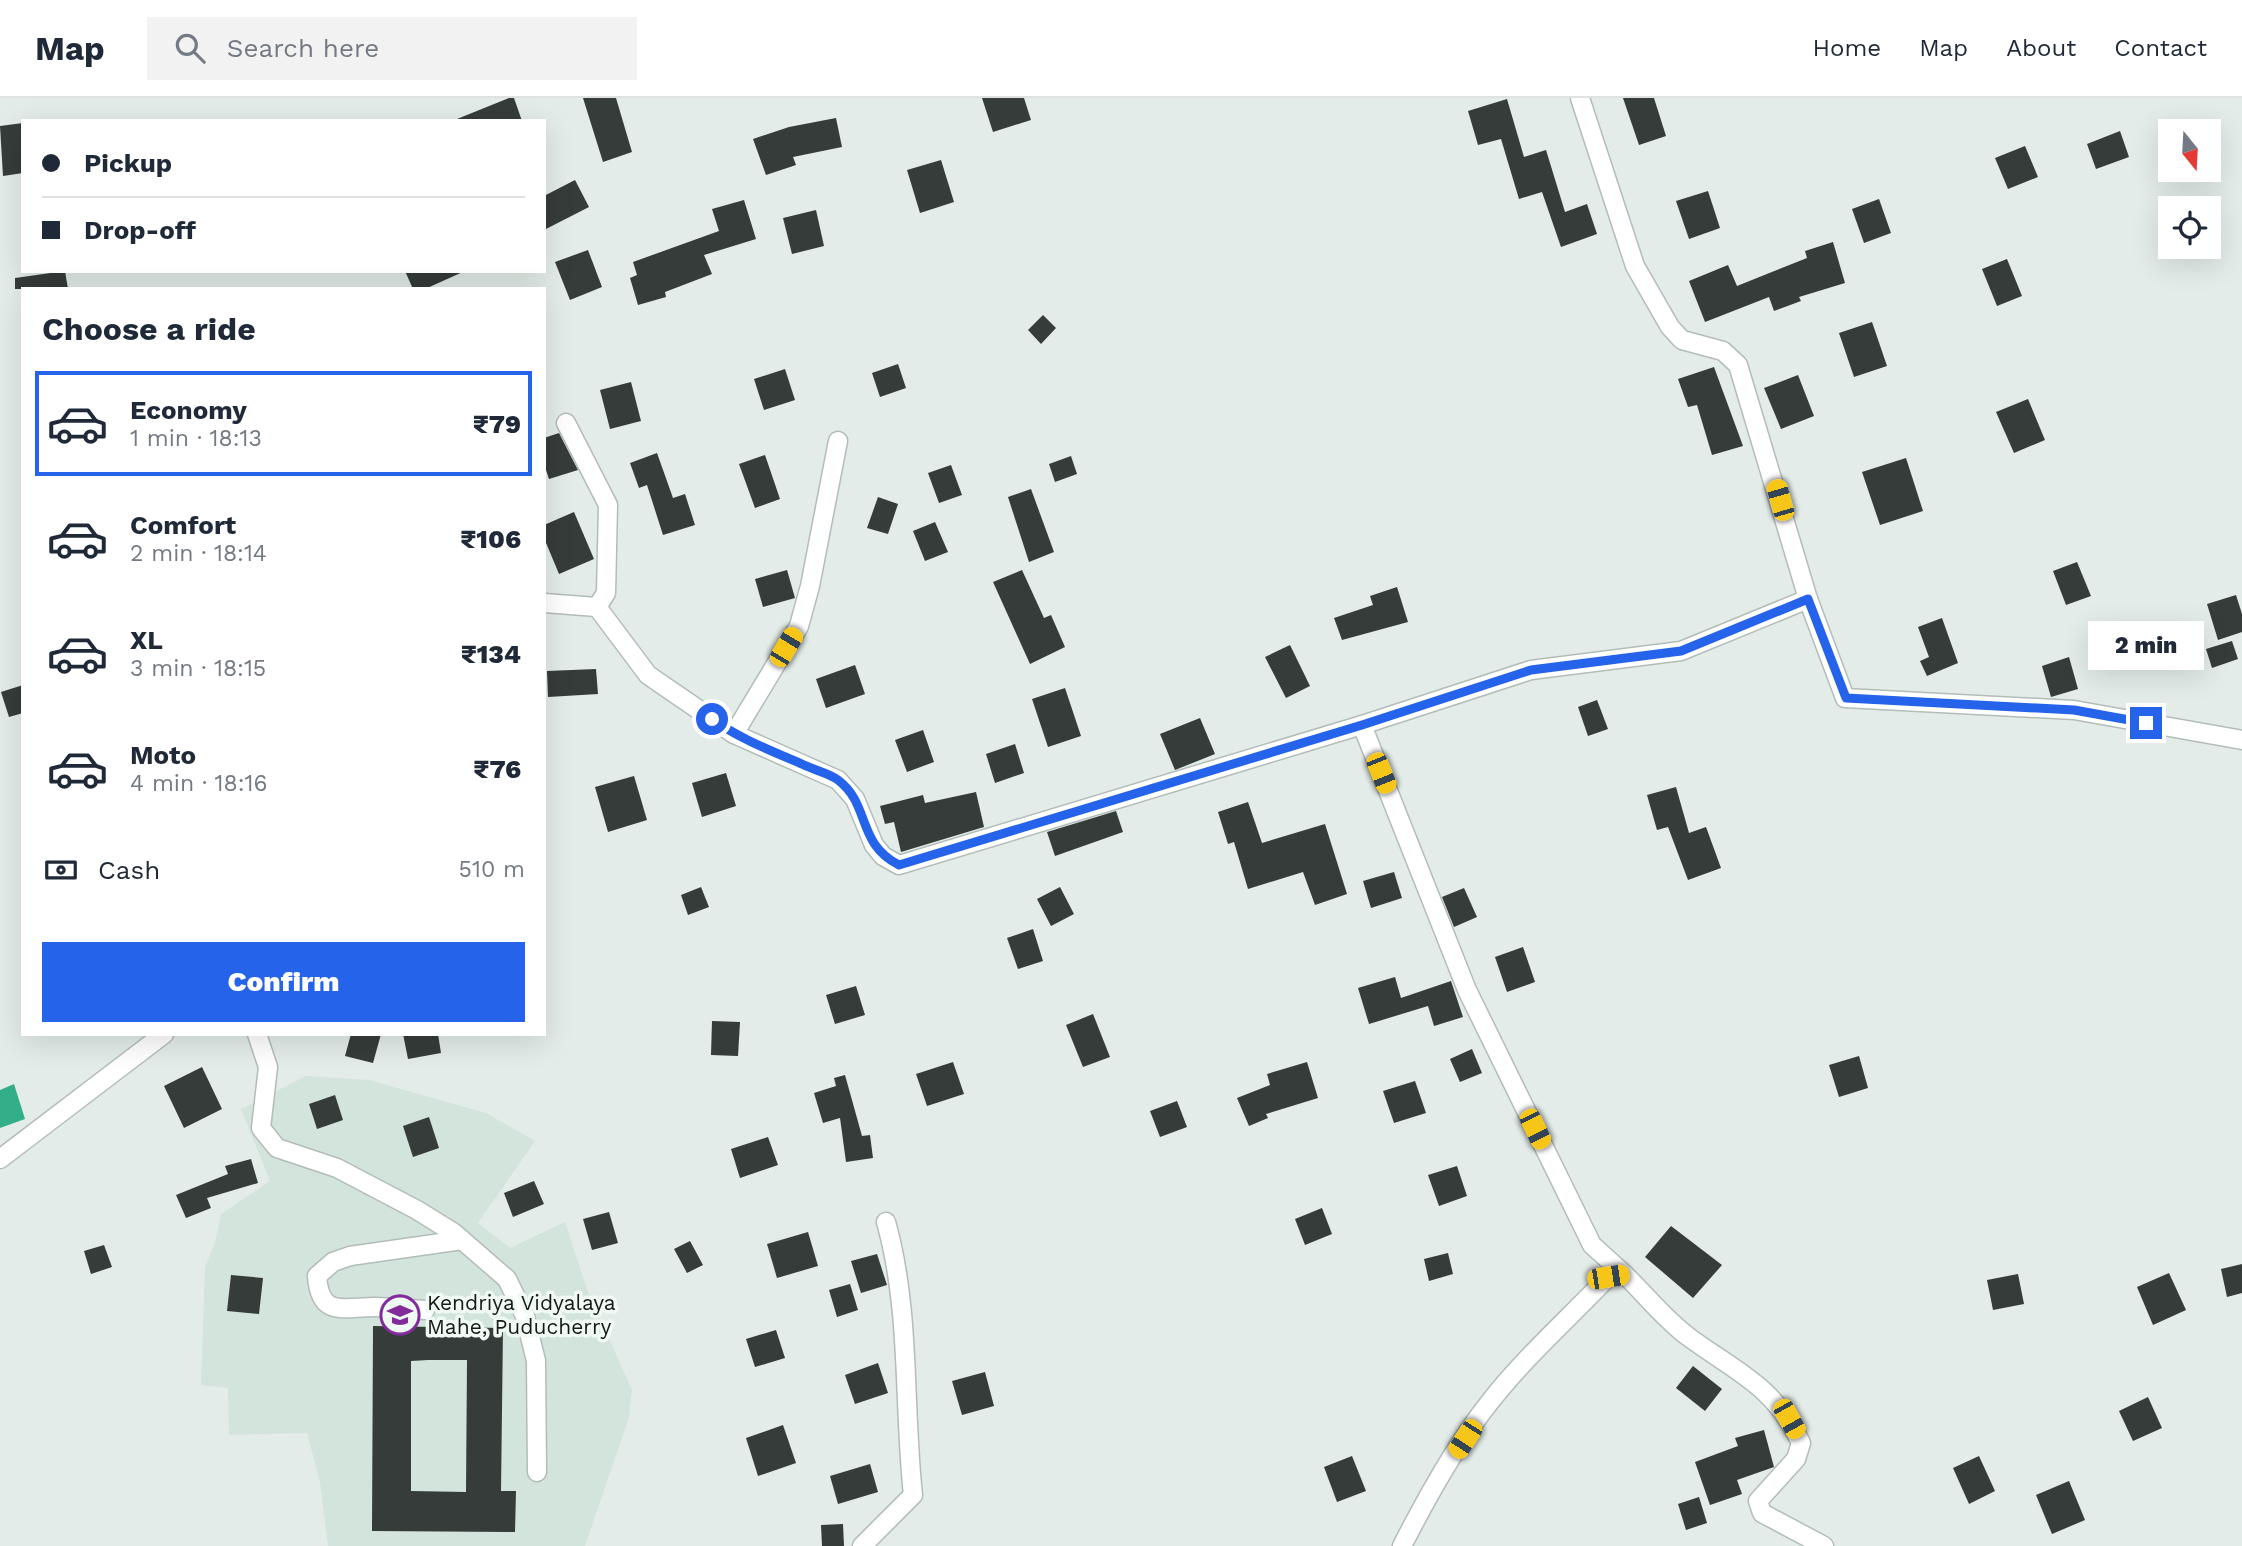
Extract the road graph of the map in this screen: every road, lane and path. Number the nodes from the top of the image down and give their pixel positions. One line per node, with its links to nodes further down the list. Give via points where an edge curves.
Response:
1 (1580, 98): 4 (street, via 1636,266 1670,327 1682,340 1723,351 1738,365)
2 (566, 423): 6 (street, via 608,505 606,593)
3 (838, 441): 8 (street, via 799,626)
4 (1808, 599): 7 (street, via 1681,651 1531,670); 9 (street, via 1846,698 2074,710)
5 (546, 603): 6 (street)
6 (597, 607): 8 (street, via 648,675)
7 (1362, 725): 8 (street, via 899,865 874,845 855,799 838,780); 15 (street, via 1467,990 1592,1245)
8 (734, 734)
9 (2242, 740)
10 (161, 1036): 12 (street)
11 (258, 1036): 14 (street, via 268,1067 261,1128 277,1148 337,1168 417,1210)
12 (0, 1159)
13 (886, 1222): 18 (street, via 907,1374 913,1495)
14 (461, 1240): 16 (street, via 349,1256 317,1276 318,1294 340,1310); 17 (street, via 507,1279 525,1316 536,1361)
15 (1624, 1275): 19 (street, via 1608,1277 1488,1404 1425,1500); 20 (street, via 1688,1337 1782,1407 1801,1443 1796,1459 1758,1501 1762,1513)
16 (425, 1310)
17 (537, 1472)
18 (862, 1546)
19 (1402, 1546)
20 (1824, 1546)

